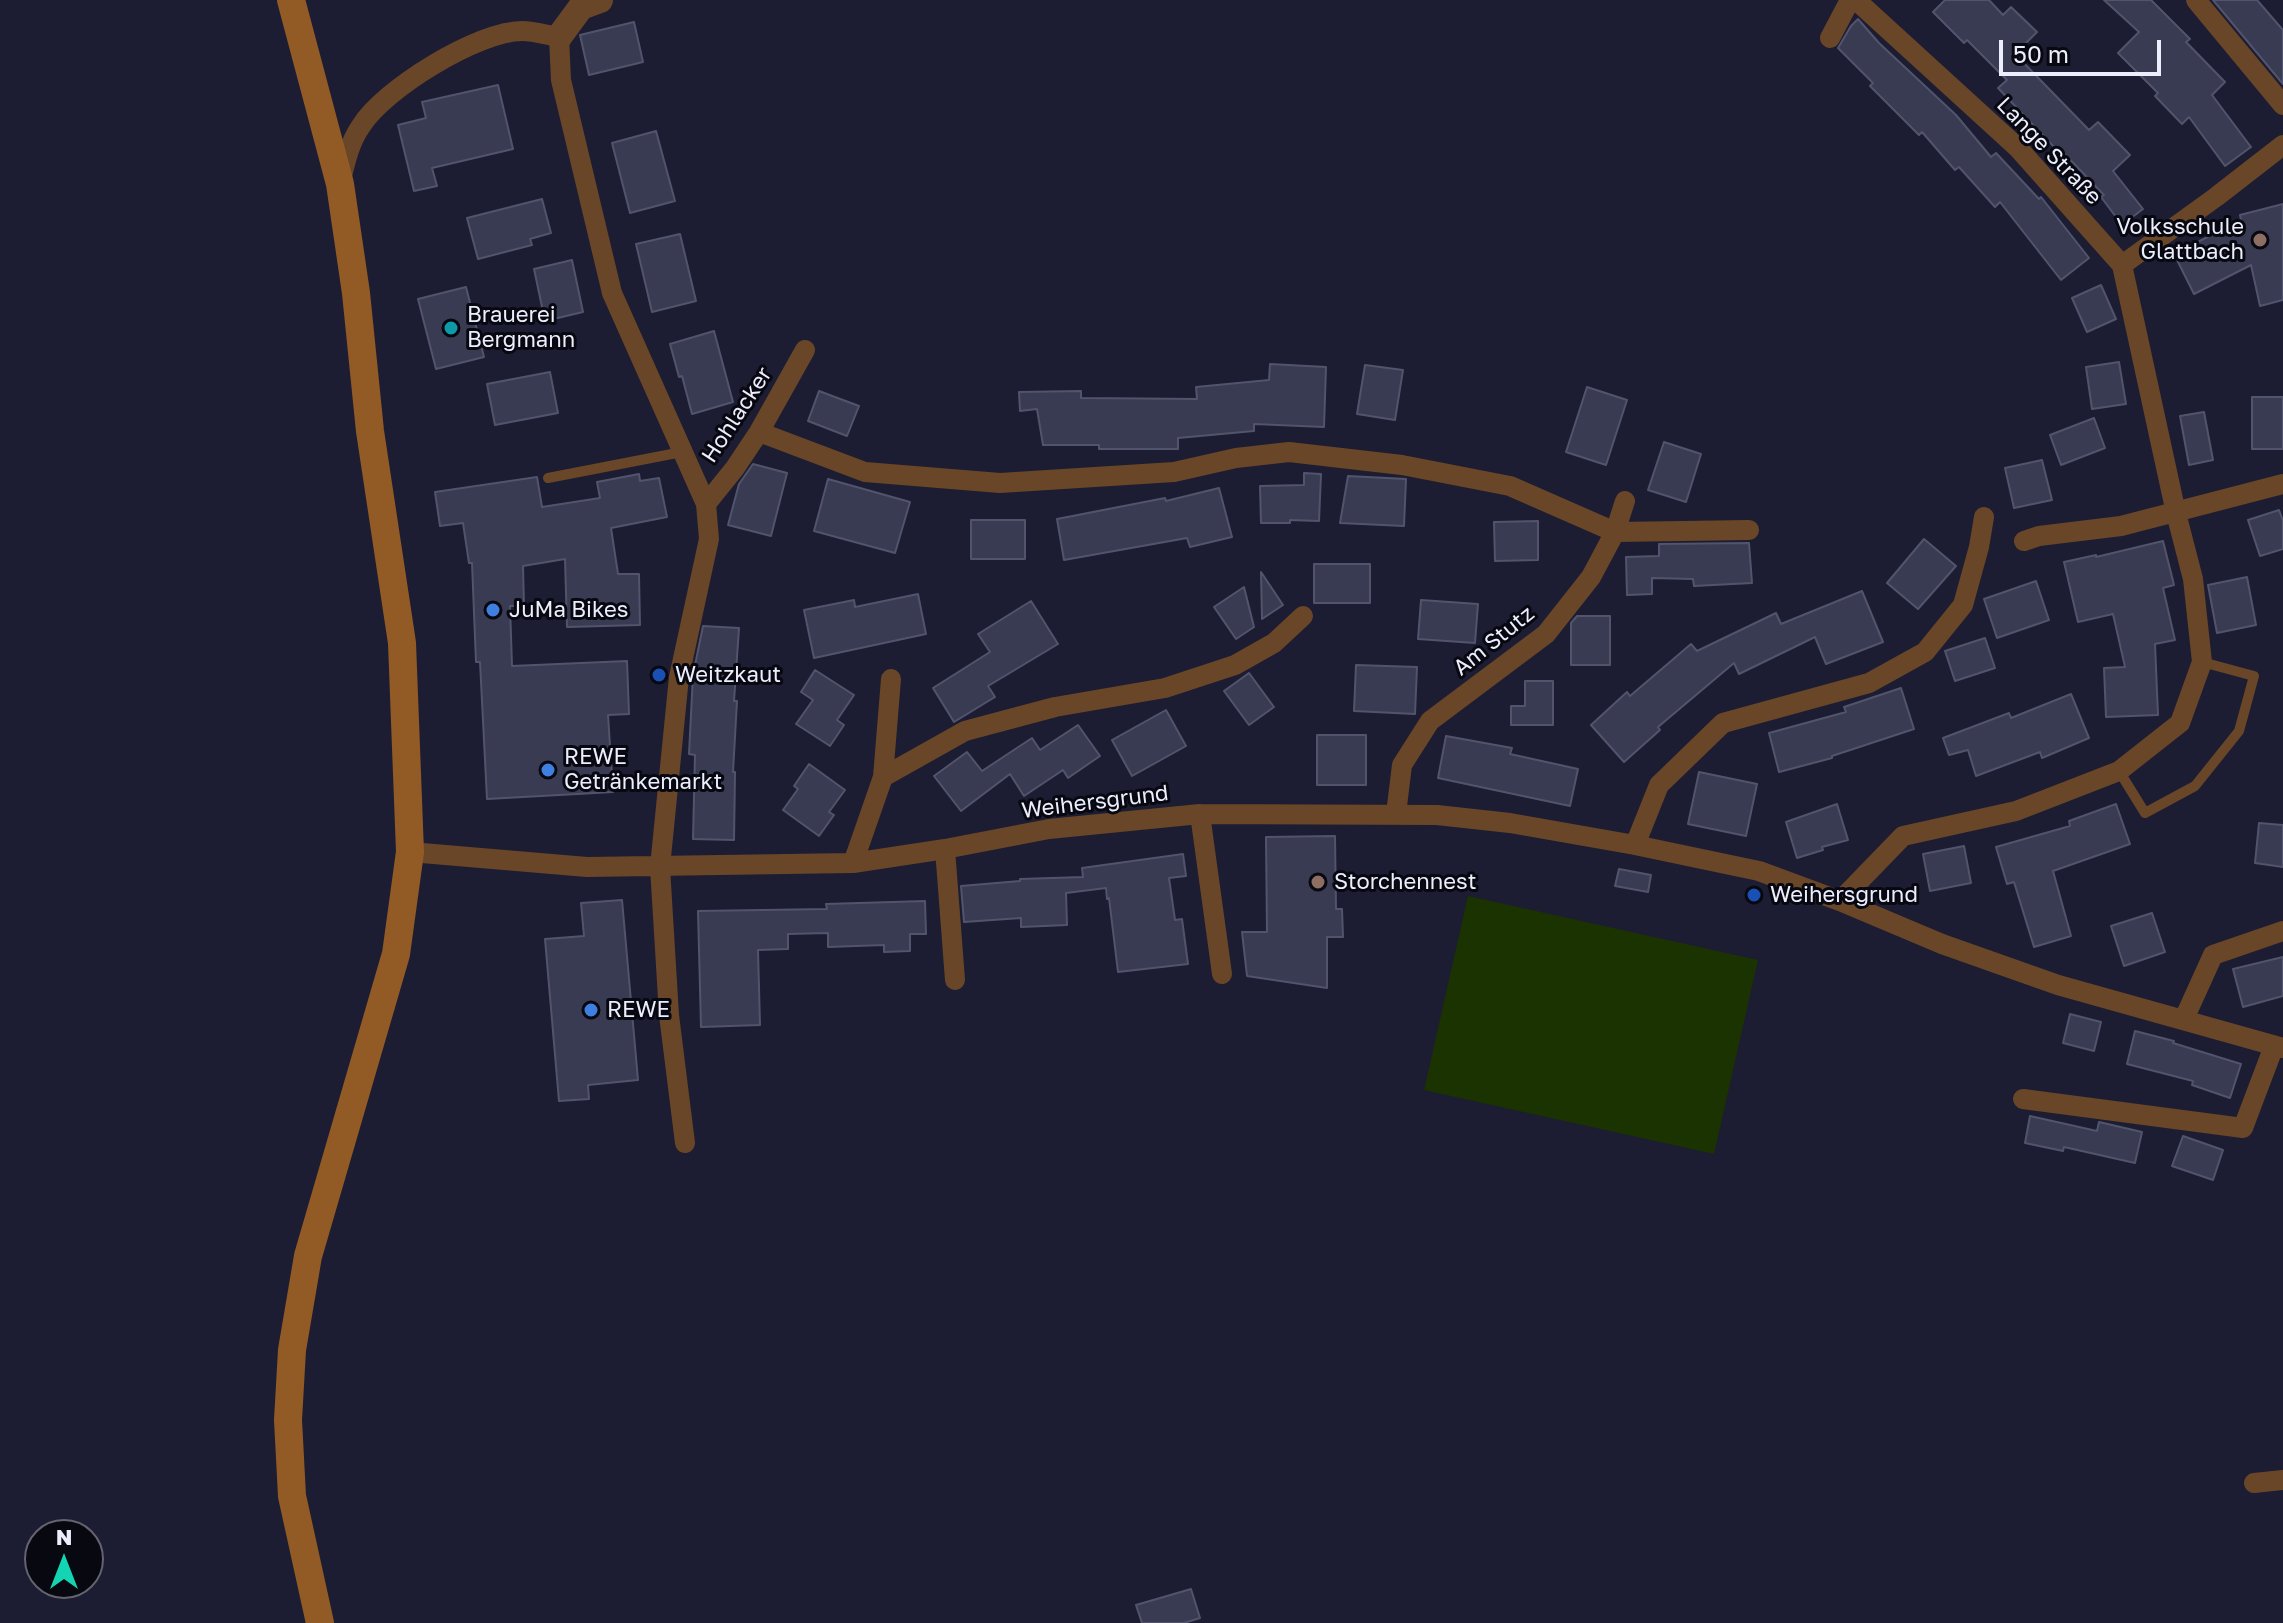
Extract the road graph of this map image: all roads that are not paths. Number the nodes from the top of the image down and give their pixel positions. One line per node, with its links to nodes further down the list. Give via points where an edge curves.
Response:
1 (291, 0): 9 (main road)
2 (600, 0): 5 (street, via 581,7)
3 (1853, 0): 6 (street, Lange Straße); 10 (street, Lange Straße, via 2018,148)
4 (2196, 0): 7 (street)
5 (559, 37): 9 (street, via 521,31 472,43 414,77 377,105 360,126); 13 (street, via 561,80 612,293)
6 (1830, 38)
7 (2283, 105)
8 (2283, 145): 10 (street)
9 (340, 184): 32 (main road, via 402,643)
10 (2122, 265): 18 (street, Lange Straße)
11 (805, 350): 12 (street, Hohlacker)
12 (759, 432): 17 (street, Hohlacker); 21 (street, via 865,472 1000,483 1174,472 1289,452 1402,465 1510,486)
13 (682, 452): 14 (lane); 17 (street)
14 (548, 478)
15 (2283, 484): 18 (street)
16 (1625, 501): 21 (street, Am Stutz)
17 (706, 504): 34 (street, via 709,539 679,677)
18 (2176, 513): 22 (street); 24 (street, Lange Straße, via 2193,579)
19 (1984, 517): 30 (street, via 1963,605 1925,652 1869,683 1723,723 1659,785)
20 (1749, 530): 21 (street)
21 (1615, 532): 29 (street, Am Stutz, via 1591,577 1546,634 1430,721 1402,765)
22 (2024, 541)
23 (1303, 616): 27 (street, via 1274,643 1235,665 1165,688 1055,707 965,731)
24 (2202, 662): 26 (street, Lange Straße, via 2180,723); 26 (lane, via 2254,676 2239,731 2195,786 2145,813)
25 (891, 679): 27 (street)
26 (2119, 771): 35 (street, Lange Straße, via 2016,811 1903,836)
27 (883, 777): 33 (street)
28 (1200, 814): 29 (street, Weihersgrund); 31 (street, Weihersgrund, via 1049,829); 37 (street)
29 (1396, 814): 30 (street, Weihersgrund, via 1510,823)
30 (1635, 845): 35 (street, Weihersgrund, via 1759,871)
31 (945, 849): 33 (street, Weihersgrund); 38 (street)
32 (410, 852): 34 (street, Weihersgrund, via 587,867); 45 (main road, via 396,954 308,1256 292,1350 292,1496)
33 (853, 863): 34 (street, Weihersgrund)
34 (660, 867): 42 (street, via 669,1015)
35 (1840, 901): 39 (street, Weihersgrund, via 2058,985)
36 (2283, 931): 39 (street, via 2213,955)
37 (1222, 974)
38 (955, 980)
39 (2184, 1019): 40 (street, Weihersgrund)
40 (2278, 1047): 41 (street, Weihersgrund, via 2243,1128)
41 (2023, 1099)
42 (685, 1143)
43 (2283, 1480): 44 (street)
44 (2254, 1483)
45 (320, 1623)

